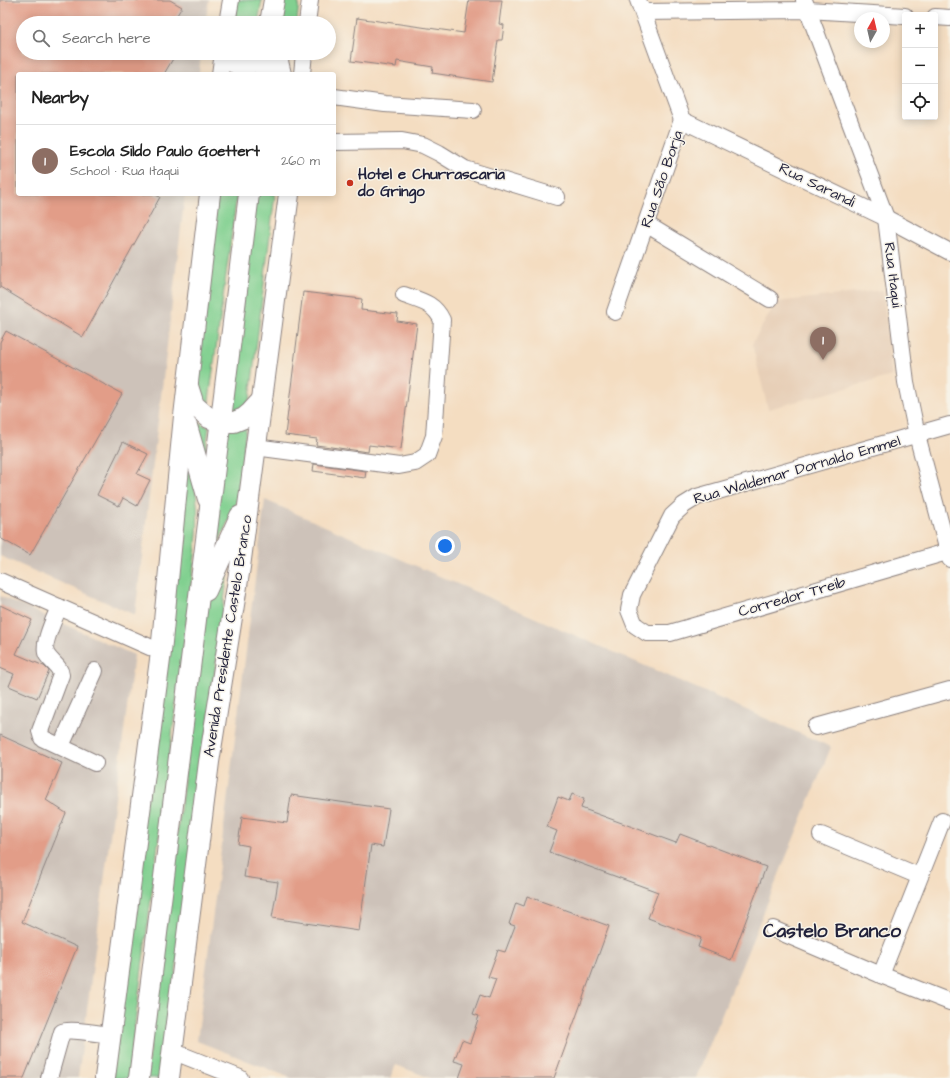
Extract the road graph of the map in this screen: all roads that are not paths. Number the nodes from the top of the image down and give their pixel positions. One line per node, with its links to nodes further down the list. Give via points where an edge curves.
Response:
1 (231, 0): 6 (street)
2 (274, 0): 7 (main road)
3 (310, 0): 8 (street)
4 (806, 5): 5 (street); 9 (street); 28 (street, Rua Itaqui)
5 (640, 6): 22 (street, Rua São Borja)
6 (228, 16)
7 (271, 16)
8 (308, 16)
9 (902, 16)
10 (938, 17): 11 (street)
11 (950, 18)
12 (223, 60): 17 (street)
13 (227, 60): 16 (street, via 232,65)
14 (278, 60): 18 (main road)
15 (303, 60): 19 (street)
16 (252, 67)
17 (220, 72)
18 (281, 72)
19 (302, 72)
20 (336, 97): 21 (street, via 385,104)
21 (473, 110)
22 (682, 120): 28 (street, Rua Sarandi); 29 (street, Rua São Borja)
23 (336, 142): 27 (street, via 402,141 423,145 465,169)
24 (210, 196): 34 (main road)
25 (249, 196): 37 (main road, Avenida Presidente Castelo Branco)
26 (288, 196): 35 (main road, Avenida Presidente Castelo Branco)
27 (557, 197)
28 (886, 218): 30 (street, Rua Sarandi); 39 (street, Rua Itaqui, via 906,382)
29 (646, 224): 32 (street); 33 (street, Rua São Borja)
30 (950, 252)
31 (404, 295): 40 (street, via 430,304 442,320 434,436 427,455 415,463 398,466)
32 (770, 299)
33 (615, 312)
34 (188, 384): 36 (main road); 37 (main road, via 194,404 209,418)
35 (261, 401): 37 (main road, via 244,418 234,422); 40 (main road, Avenida Presidente Castelo Branco)
36 (184, 416): 42 (main road); 48 (main road)
37 (221, 422): 42 (main road, Avenida Presidente Castelo Branco)
38 (950, 425): 39 (street, Rua Waldemar Dornaldo Emmel)
39 (917, 435): 43 (street, Rua Itaqui); 47 (street, Rua Waldemar Dornaldo Emmel, via 697,497 684,505 672,516 632,595 629,610)
40 (255, 447): 41 (main road, Avenida Presidente Castelo Branco)
41 (249, 497): 46 (main road); 61 (main road, Avenida Presidente Castelo Branco, via 209,762)
42 (210, 506): 46 (main road, Avenida Presidente Castelo Branco)
43 (950, 554): 47 (street, Corredor Treib, via 670,633 647,634)
44 (0, 581): 45 (street)
45 (59, 607): 48 (street); 52 (street, via 45,649 46,654 59,668 61,676 40,731 42,738)
46 (198, 607): 64 (main road, Avenida Presidente Castelo Branco)
47 (635, 625)
48 (161, 652): 60 (main road)
49 (95, 671): 52 (street)
50 (950, 690): 51 (street)
51 (816, 727)
52 (61, 746): 53 (street)
53 (95, 763)
54 (942, 821): 56 (street)
55 (821, 835): 56 (street)
56 (919, 876): 58 (street)
57 (773, 929): 58 (street)
58 (881, 975): 59 (street)
59 (950, 1002)
60 (110, 1035): 62 (street, via 64,1030); 63 (main road)
61 (172, 1051): 65 (main road, Avenida Presidente Castelo Branco); 66 (street)
62 (49, 1078)
63 (105, 1078)
64 (139, 1078)
65 (169, 1078)
66 (240, 1078)

